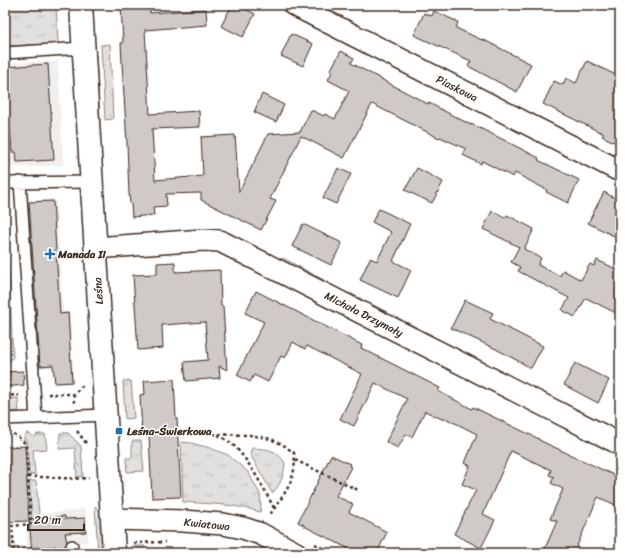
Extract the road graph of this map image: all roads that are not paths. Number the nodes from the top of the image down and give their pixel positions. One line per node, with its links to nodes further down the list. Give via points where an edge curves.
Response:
1 (81, 5): 3 (street, Leśna)
2 (294, 5): 5 (street, Piaskowa)
3 (83, 48): 4 (lane); 7 (street, Leśna)
4 (5, 53)
5 (620, 171)
6 (20, 182): 7 (lane); 8 (lane); 11 (lane)
7 (92, 182): 9 (street, Leśna)
8 (5, 183)
9 (95, 248): 10 (street, Leśna); 13 (street, Michała Drzymały, via 220,241)
10 (106, 415): 11 (lane); 14 (street, Leśna)
11 (36, 418): 12 (lane)
12 (5, 419)
13 (620, 444)
14 (112, 519): 15 (street, Leśna); 16 (street, Kwiatowa, via 223,524 260,534)
15 (114, 553)
16 (296, 553)

